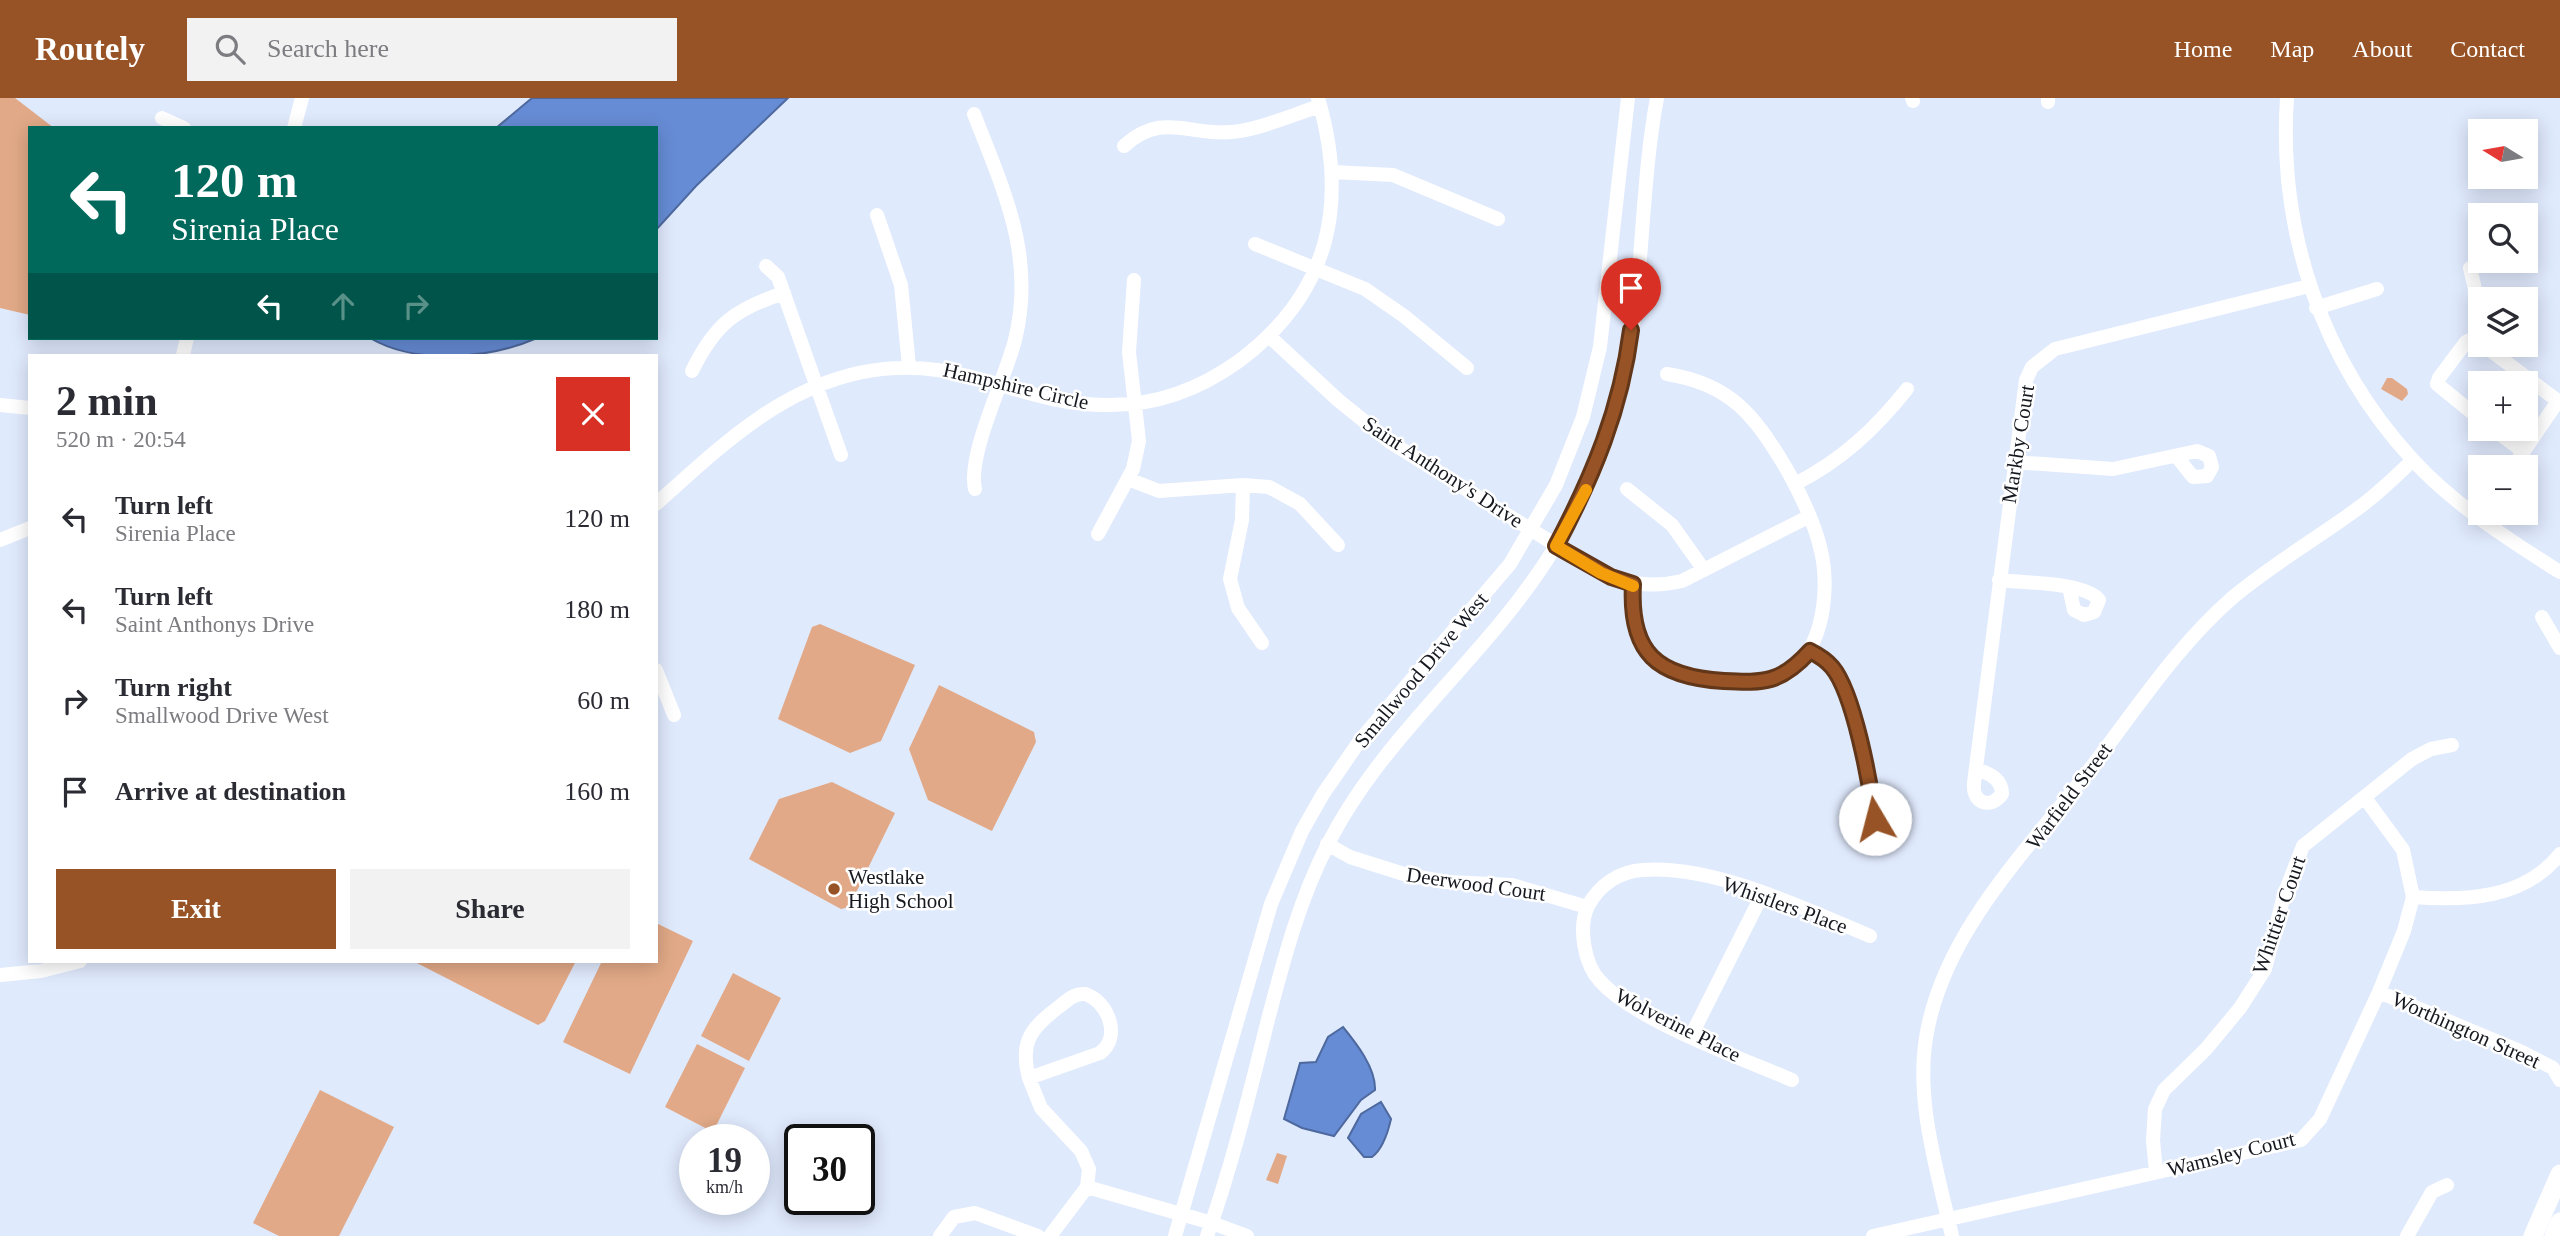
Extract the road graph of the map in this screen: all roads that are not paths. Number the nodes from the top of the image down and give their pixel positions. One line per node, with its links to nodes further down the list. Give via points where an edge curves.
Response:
1 (302, 98): 9 (street)
2 (1628, 98): 53 (street, Smallwood Drive West, via 1595,371 1566,461)
3 (1657, 98): 57 (street, Smallwood Drive West, via 1625,372 1592,477)
4 (2287, 98): 18 (street, via 2287,183)
5 (1319, 102): 10 (street, via 1231,132 1186,126 1154,128); 11 (street, Hampshire Circle)
6 (974, 114): 29 (street, via 1009,199 1019,245 1020,317)
7 (162, 118): 8 (street)
8 (180, 126)
9 (295, 126)
10 (1124, 146)
11 (1333, 172): 13 (street, via 1393,175); 16 (street, Hampshire Circle, via 1328,227)
12 (877, 215): 25 (street, via 903,293)
13 (1498, 219)
14 (1255, 244): 16 (street)
15 (766, 266): 20 (street, via 778,277)
16 (1316, 267): 22 (street, Hampshire Circle, via 1298,301); 26 (street, via 1381,299)
17 (1134, 281): 32 (street, via 1129,352)
18 (2309, 286): 21 (street); 42 (street, Markby Court, via 2055,349 2032,368 2026,380)
19 (2378, 289): 21 (street)
20 (784, 293): 27 (street, via 750,304 730,317 708,341); 30 (street)
21 (2316, 308): 41 (street, via 2351,378)
22 (1270, 337): 32 (street, Hampshire Circle, via 1209,380); 53 (street, Saint Anthony's Drive, via 1390,442)
23 (2468, 342): 35 (street, via 2437,384)
24 (2501, 357): 37 (street, via 2558,401)
25 (909, 366): 29 (street, Hampshire Circle); 30 (street, Hampshire Circle)
26 (1467, 368)
27 (692, 371)
28 (1667, 374): 44 (street, via 1707,384 1737,401 1758,423)
29 (1001, 383): 32 (street, Hampshire Circle, via 1077,403); 46 (street, via 981,444)
30 (817, 385): 38 (street); 48 (street, Hampshire Circle, via 754,419)
31 (1907, 388): 44 (street, via 1858,443)
32 (1137, 404): 43 (street, via 1139,441)
33 (0, 405): 34 (street)
34 (28, 408)
35 (2468, 409)
36 (2510, 441): 37 (street)
37 (2524, 451): 39 (street)
38 (841, 455)
39 (2521, 455)
40 (2177, 457): 42 (street, via 2113,469)
41 (2413, 460): 49 (street); 91 (street, Warfield Street, via 2360,507 2233,597 2211,619 2139,703 1970,925 1942,977 1924,1056 1925,1105)
42 (2014, 462): 60 (street, Markby Court)
43 (1128, 479): 45 (street, via 1166,492); 54 (street)
44 (1795, 484): 50 (street)
45 (1243, 485): 56 (street, via 1264,486 1291,497); 64 (street, via 1242,520 1230,579 1238,608)
46 (975, 489)
47 (1627, 489): 58 (street, via 1672,526)
48 (658, 502)
49 (2468, 504)
50 (1808, 517): 58 (street); 66 (street, via 1824,568 1820,619)
51 (2496, 525): 59 (street)
52 (28, 529): 55 (street)
53 (1531, 531): 57 (street, Saint Anthony's Drive); 90 (street, Smallwood Drive West, via 1468,617 1361,739 1302,831 1271,904)
54 (1098, 534)
55 (0, 540)
56 (1339, 545)
57 (1556, 546): 61 (street, Saint Anthony's Drive); 73 (street, Smallwood Drive West, via 1525,592 1388,753 1350,804)
58 (1704, 570): 61 (street, via 1669,584)
59 (2560, 572)
60 (1999, 580): 62 (street); 70 (street, Markby Court)
61 (1633, 584): 66 (street, via 1635,630 1649,654 1668,671 1697,679 1764,682 1788,672)
62 (2069, 587)
63 (2542, 617): 65 (street)
64 (1262, 643)
65 (2560, 648)
66 (1810, 651): 72 (street, via 1831,666 1840,680 1867,764)
67 (658, 675): 68 (street)
68 (674, 715)
69 (2452, 745): 71 (street, Whittier Court, via 2413,759)
70 (1977, 769)
71 (2365, 798): 76 (street, Wamsley Court, via 2403,850); 86 (street, Whittier Court, via 2303,846 2284,895 2265,969 2241,1008 2164,1090 2154,1110)
72 (1875, 819)
73 (1328, 844): 77 (street, Deerwood Court, via 1350,858 1407,875 1512,885); 93 (street, Smallwood Drive West, via 1294,926)
74 (2560, 854): 76 (street, via 2550,867 2500,895 2453,900)
75 (1763, 893): 77 (street, Whistlers Place, via 1692,875 1641,870 1615,877); 78 (street, Whistlers Place); 82 (street)
76 (2413, 897): 81 (street, Wamsley Court)
77 (1587, 907): 82 (street, Wolverine Place, via 1584,940 1595,975 1617,995)
78 (1871, 936)
79 (67, 963): 80 (street)
80 (0, 975)
81 (2379, 992): 83 (street, Worthington Street); 86 (street, Wamsley Court, via 2319,1119 2301,1140)
82 (1691, 1036): 85 (street, Wolverine Place)
83 (2558, 1071)
84 (1028, 1078): 84 (street, via 1105,1049 1112,1029 1093,998 1074,995 1034,1027 1026,1049); 89 (street, via 1045,1114 1085,1157)
85 (1792, 1080)
86 (2156, 1172): 91 (street, Wamsley Court)
87 (2560, 1174): 102 (main road)
88 (2447, 1185): 101 (street, via 2431,1192)
89 (1087, 1187): 90 (street); 96 (street)
90 (1183, 1214): 93 (street); 97 (street, Smallwood Drive West)
91 (1948, 1218): 99 (street, Wamsley Court); 100 (street, Warfield Street)
92 (2560, 1222): 103 (main road)
93 (1209, 1229): 98 (street)
94 (940, 1236): 95 (street, via 954,1217 975,1213)
95 (1038, 1236)
96 (1050, 1236)
97 (1175, 1236)
98 (1247, 1236)
99 (1872, 1236)
100 (1952, 1236)
101 (2407, 1236)
102 (2533, 1236)
103 (2554, 1236)

